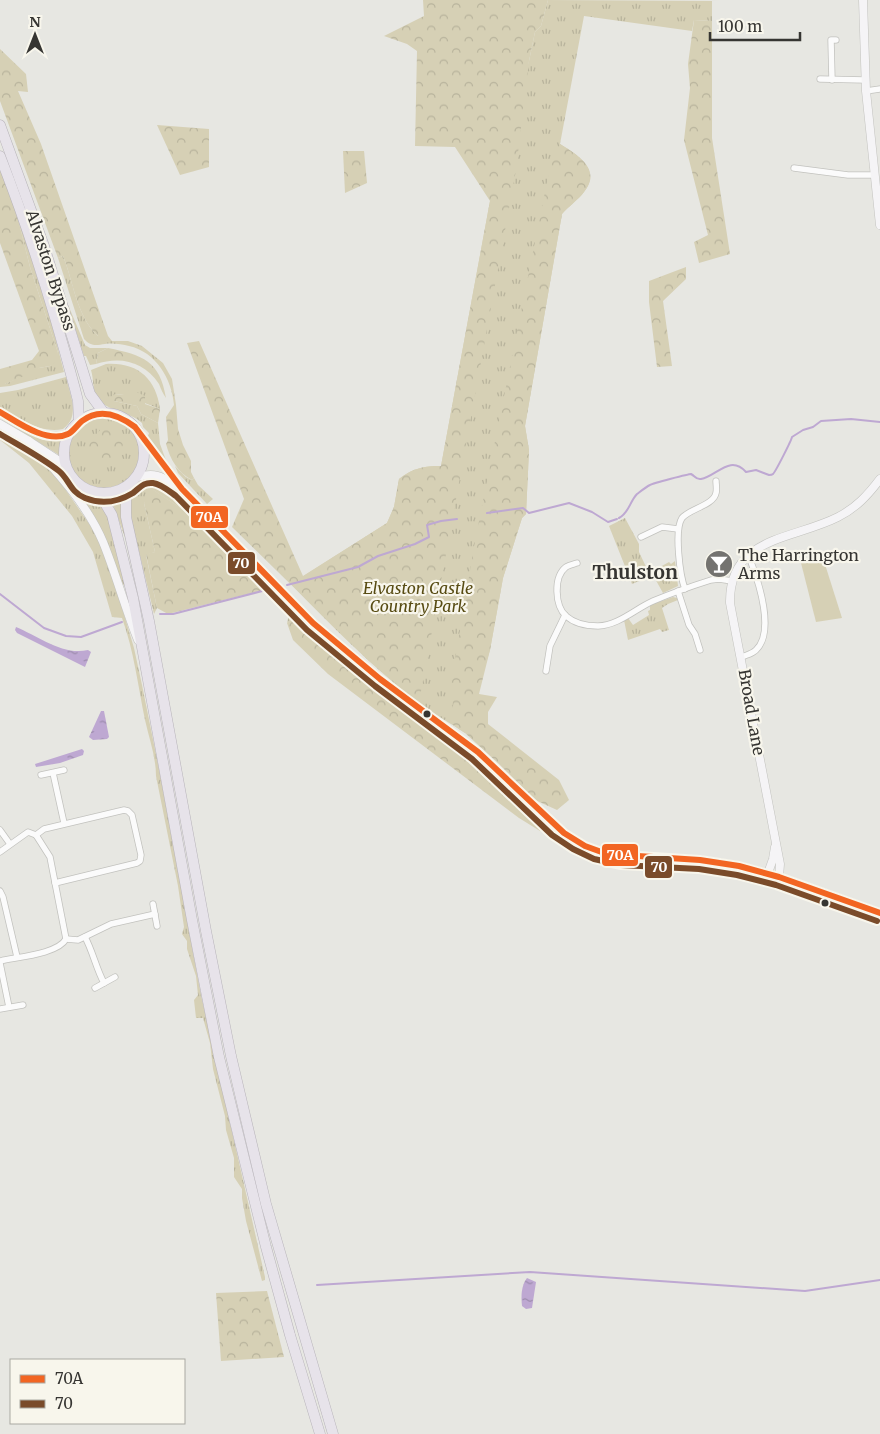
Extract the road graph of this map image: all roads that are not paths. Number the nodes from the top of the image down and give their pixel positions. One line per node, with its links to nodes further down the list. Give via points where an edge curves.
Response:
1 (863, 0): 5 (main road)
2 (836, 40): 4 (street, via 831,40)
3 (820, 80): 4 (street)
4 (832, 80): 5 (street)
5 (865, 80): 7 (main road)
6 (880, 90): 7 (street)
7 (866, 91): 11 (main road)
8 (0, 125): 15 (highway, Alvaston Bypass, via 44,246 90,394)
9 (0, 156): 16 (highway, Alvaston Bypass, via 68,362 78,401)
10 (794, 168): 11 (street)
11 (874, 175): 12 (main road)
12 (878, 192): 13 (main road)
13 (880, 225)
14 (0, 412): 18 (main road, via 39,434 54,437)
15 (104, 413): 16 (highway, via 88,416); 19 (highway, via 128,422)
16 (79, 422): 18 (highway)
17 (0, 424): 20 (main road)
18 (69, 434): 21 (highway, via 65,450)
19 (142, 436): 22 (highway, via 145,456); 26 (main road)
20 (29, 441): 21 (main road); 40 (main road, via 61,476 98,533)
21 (67, 466): 27 (highway, via 76,481)
22 (137, 477): 25 (highway); 26 (main road, via 156,474)
23 (880, 479): 34 (main road, via 867,496 837,518 755,548 741,562)
24 (716, 481): 28 (street, via 713,498 684,516)
25 (129, 485): 27 (highway, via 115,492); 70 (highway, via 126,517 149,621 231,1056 268,1212)
26 (182, 490): 51 (main road, via 313,623 380,679 478,752 564,833 607,854 715,862)
27 (99, 493): 40 (highway, via 112,515 119,536)
28 (678, 529): 29 (street, via 662,527); 35 (street)
29 (641, 537)
30 (562, 560): 33 (street)
31 (750, 562): 39 (street, via 763,600 764,628 758,648)
32 (577, 563): 33 (street)
33 (566, 568): 37 (street, via 558,585 559,601)
34 (732, 582): 35 (street, via 711,580); 39 (main road, Broad Lane, via 730,603)
35 (685, 589): 36 (street)
36 (678, 591): 37 (street, via 608,624 581,624); 38 (street)
37 (565, 615): 41 (street, via 550,646)
38 (700, 650)
39 (742, 656): 48 (main road, Broad Lane)
40 (146, 660): 69 (highway, via 219,1057 266,1247)
41 (546, 671)
42 (64, 770): 43 (street)
43 (52, 773): 44 (street); 45 (street)
44 (41, 776)
45 (64, 824): 47 (street, via 44,829); 53 (street, via 128,811 132,815 142,858 138,864)
46 (0, 830): 49 (street)
47 (36, 835): 49 (street, via 28,832); 53 (street, via 50,857)
48 (775, 842): 51 (main road, Broad Lane); 52 (main road, Broad Lane)
49 (10, 844): 50 (street)
50 (0, 852)
51 (768, 873): 52 (main road)
52 (779, 877): 56 (main road)
53 (55, 882): 60 (street)
54 (0, 891): 61 (street)
55 (152, 904): 57 (street)
56 (880, 913)
57 (155, 914): 58 (street); 59 (street, via 111,924)
58 (158, 926)
59 (84, 937): 60 (street); 64 (street)
60 (66, 939): 61 (street, via 55,949)
61 (17, 957): 62 (street)
62 (0, 962): 67 (street)
63 (115, 977): 64 (street)
64 (104, 983): 65 (street)
65 (95, 988)
66 (23, 1005): 67 (street)
67 (9, 1007): 68 (street)
68 (0, 1009)
69 (318, 1434)
70 (334, 1434)

